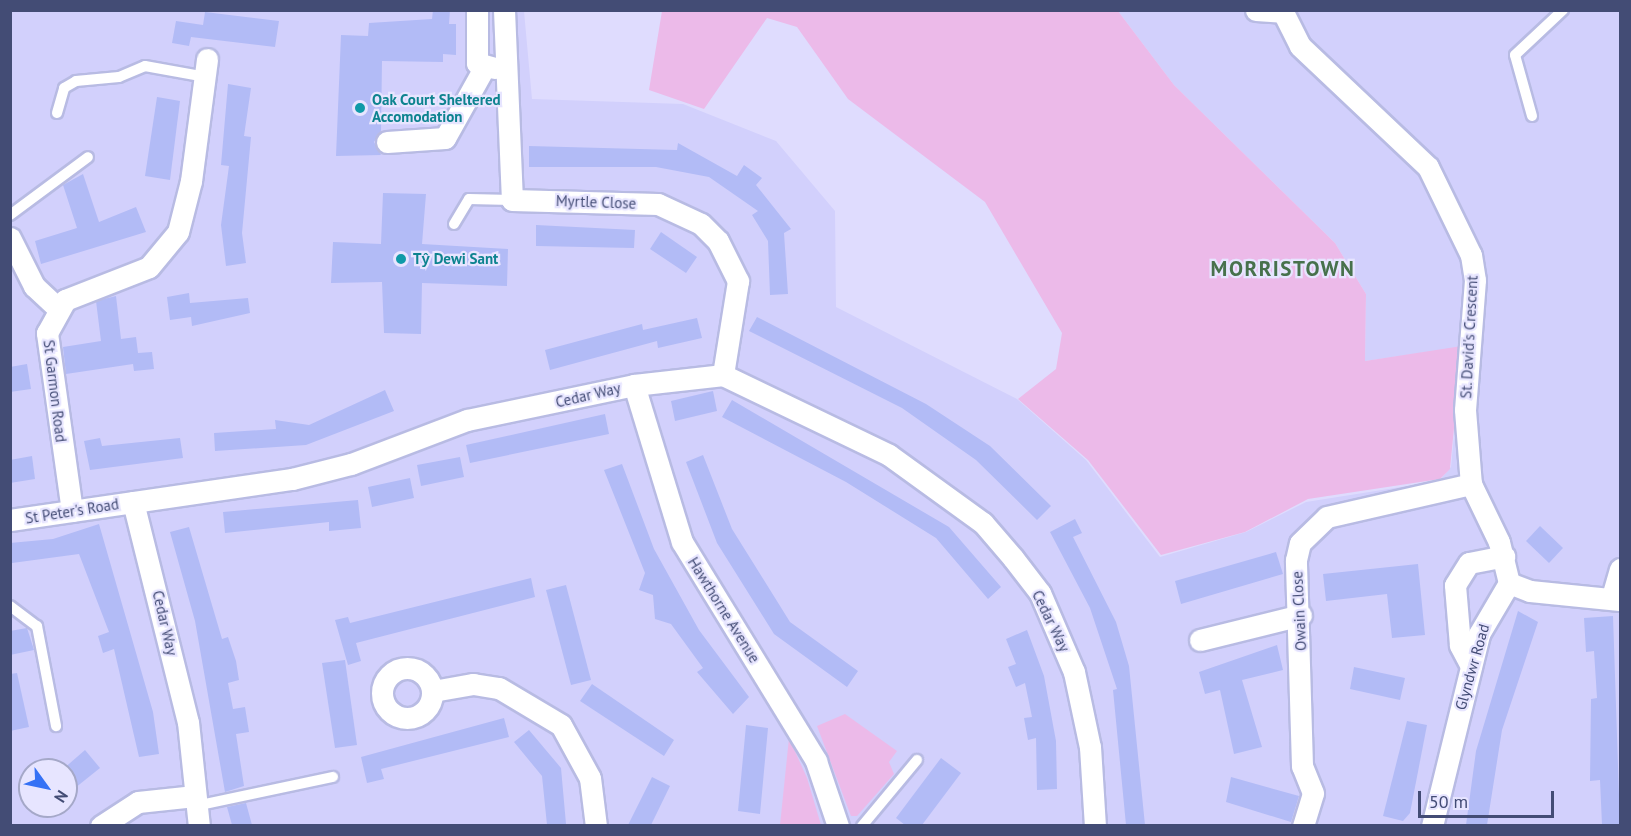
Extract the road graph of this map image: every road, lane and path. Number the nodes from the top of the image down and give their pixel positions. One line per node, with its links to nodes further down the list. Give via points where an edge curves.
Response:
1 (477, 10): 7 (street, via 477,63)
2 (504, 10): 8 (street)
3 (1256, 10): 5 (street)
4 (1563, 10): 10 (lane, via 1515,55)
5 (1282, 11): 20 (street, St. David's Crescent, via 1300,46 1428,167 1463,236 1475,280 1465,410)
6 (206, 68): 9 (lane, via 145,66 119,77 76,81 64,88); 17 (street, via 185,215 168,248 149,267 89,286)
7 (484, 68): 8 (street); 11 (street, via 445,138)
8 (507, 68): 13 (street)
9 (57, 113)
10 (1532, 116)
11 (387, 142)
12 (88, 156): 14 (lane)
13 (512, 200): 15 (lane, via 469,198); 18 (street, Myrtle Close, via 658,204 701,224 718,241 738,281)
14 (10, 215)
15 (454, 224)
16 (10, 238): 17 (street, via 33,286)
17 (58, 308): 22 (street, St Garmon Road, via 47,333 47,353)
18 (723, 375): 19 (street, Cedar Way); 41 (street, Cedar Way, via 889,455 982,523 1013,558 1040,593 1074,672 1090,747)
19 (634, 385): 21 (street, Cedar Way, via 467,420 321,472); 39 (street, Hawthorne Avenue, via 682,542 816,761)
20 (1471, 484): 24 (street, St. David's Crescent); 29 (street, Owain Close, via 1317,522 1300,543 1296,560)
21 (133, 502): 22 (street, St Peter's Road); 36 (street, Cedar Way, via 189,722)
22 (72, 511): 23 (street, St Peter's Road)
23 (10, 520)
24 (1504, 556): 26 (street, St. David's Crescent); 31 (street, via 1469,563 1455,585 1460,645)
25 (1620, 569): 27 (street)
26 (1509, 583): 27 (street, via 1530,591); 31 (street, Glyndwr Road, via 1482,627)
27 (1616, 598)
28 (10, 606): 33 (lane, via 37,626)
29 (1301, 615): 30 (street); 42 (street, Owain Close, via 1302,766 1312,793)
30 (1200, 640)
31 (1471, 666): 43 (street, Glyndwr Road)
32 (433, 691): 38 (street, via 474,684 499,688 561,725 588,771)
33 (56, 726)
34 (917, 760): 40 (lane)
35 (333, 777): 36 (lane)
36 (196, 809): 37 (street, via 138,802)
37 (101, 825)
38 (596, 825)
39 (838, 825)
40 (862, 825)
41 (1095, 825)
42 (1303, 825)
43 (1432, 825)

